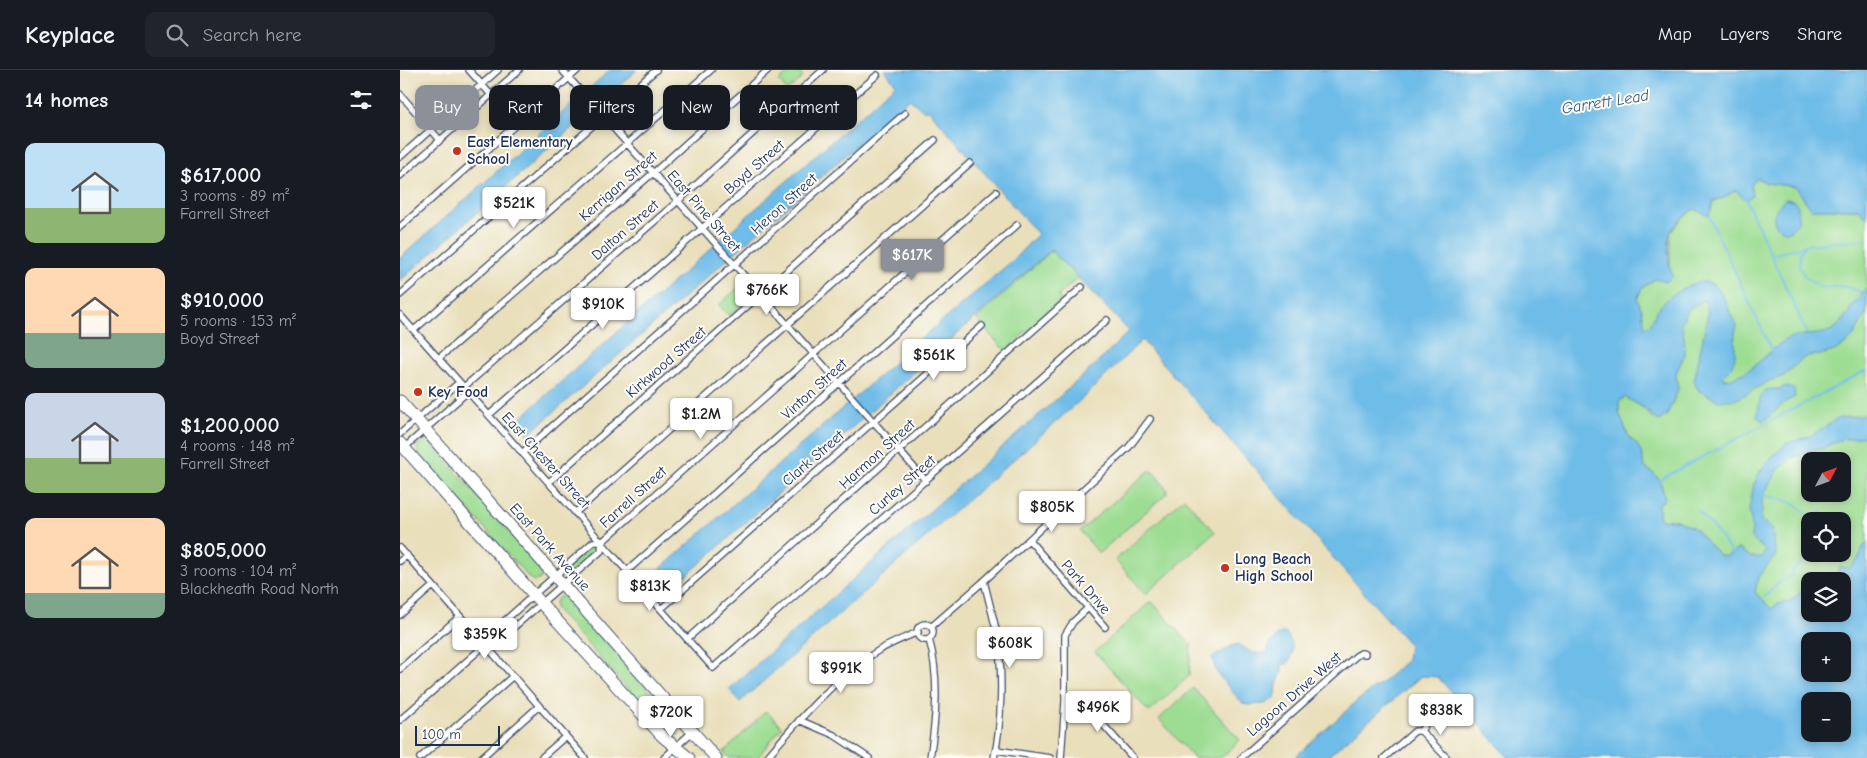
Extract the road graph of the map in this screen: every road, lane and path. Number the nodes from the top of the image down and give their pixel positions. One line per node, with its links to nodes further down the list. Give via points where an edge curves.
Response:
1 (469, 70): 12 (street)
2 (498, 70): 12 (street)
3 (519, 70): 13 (street)
4 (562, 70): 11 (street, East Pine Street)
5 (578, 70): 11 (street)
6 (656, 70): 15 (street)
7 (711, 70): 27 (street)
8 (768, 70): 30 (street, Kerrigan Street)
9 (823, 70): 33 (street, Dalton Street)
10 (878, 75): 36 (street, Boyd Street)
11 (569, 78): 14 (street, East Pine Street); 35 (street)
12 (482, 85): 16 (street); 17 (street)
13 (502, 85)
14 (575, 85)
15 (637, 85)
16 (479, 88)
17 (489, 93)
18 (400, 94): 20 (street)
19 (489, 97): 25 (street)
20 (415, 111)
21 (905, 113): 37 (street, Heron Street)
22 (431, 130): 25 (street); 28 (street)
23 (583, 130): 39 (street)
24 (615, 130): 27 (street, East Pine Street)
25 (440, 140): 31 (street)
26 (935, 140): 40 (street, Kirkwood Street)
27 (628, 144): 30 (street, East Pine Street); 45 (street)
28 (400, 157)
29 (970, 163): 43 (street)
30 (653, 173): 33 (street, East Pine Street); 47 (street, Kerrigan Street)
31 (400, 176)
32 (996, 192): 46 (street, Farrell Street)
33 (678, 200): 36 (street, East Pine Street); 49 (street, Dalton Street)
34 (1017, 225): 48 (street, Vinton Street)
35 (400, 227)
36 (703, 229): 37 (street, East Pine Street); 51 (street, Boyd Street)
37 (733, 263): 40 (street, East Pine Street); 59 (street, Heron Street)
38 (1082, 287): 58 (street, Harmon Street)
39 (400, 295)
40 (761, 295): 43 (street, East Pine Street); 61 (street, Kirkwood Street)
41 (400, 315): 45 (street, East Chester Street)
42 (1107, 320): 60 (street, Curley Street)
43 (787, 324): 46 (street, East Pine Street); 62 (street)
44 (982, 326): 52 (street, Clark Street)
45 (414, 330): 47 (street, East Chester Street)
46 (814, 354): 48 (street, East Pine Street); 64 (street, Farrell Street)
47 (439, 358): 49 (street, East Chester Street)
48 (839, 383): 52 (street, East Pine Street); 68 (street, Vinton Street)
49 (464, 387): 51 (street, East Chester Street); 54 (street, via 456,385); 55 (street, via 464,394)
50 (400, 401): 54 (highway, East Park Avenue)
51 (489, 415): 59 (street, East Chester Street)
52 (871, 419): 58 (street, East Pine Street); 75 (street, Clark Street)
53 (1150, 419): 63 (street, via 1129,446)
54 (417, 420): 55 (highway, East Park Avenue); 56 (street)
55 (425, 429): 57 (street); 69 (highway, East Park Avenue)
56 (400, 434)
57 (401, 447): 73 (highway)
58 (900, 451): 60 (street, East Pine Street); 81 (street, Harmon Street)
59 (522, 452): 61 (street, East Chester Street)
60 (926, 481): 85 (street, Curley Street)
61 (549, 482): 62 (street, East Chester Street)
62 (576, 513): 64 (street, East Chester Street)
63 (1029, 540): 70 (street); 74 (street, Park Drive)
64 (602, 542): 68 (street, East Chester Street); 69 (street, via 593,542); 71 (street, via 600,551)
65 (400, 548): 66 (street)
66 (407, 555): 67 (street); 72 (street)
67 (400, 561)
68 (628, 571): 75 (street, East Chester Street)
69 (555, 575): 71 (highway, East Park Avenue); 73 (street)
70 (984, 581): 78 (street); 97 (street, via 997,636 999,664)
71 (563, 584): 73 (street); 94 (highway, East Park Avenue)
72 (433, 586): 76 (street); 77 (street)
73 (537, 598): 83 (street, via 490,633); 83 (street, via 497,642); 96 (highway)
74 (1088, 608): 79 (street, Park Drive); 88 (street, via 1065,635)
75 (661, 609): 81 (street, East Chester Street)
76 (400, 615)
77 (460, 616): 83 (street); 86 (street)
78 (931, 627): 80 (street, via 921,626); 82 (street, via 933,633)
79 (1105, 627)
80 (918, 632): 82 (street, via 921,638); 91 (street, via 877,651 847,674)
81 (687, 639): 85 (street, East Chester Street)
82 (929, 639): 107 (street, via 936,683 936,718)
83 (485, 645): 87 (street); 90 (street)
84 (1365, 654): 112 (street, Lagoon Drive West, via 1356,656)
85 (713, 668)
86 (400, 669)
87 (513, 676): 89 (street); 98 (street)
88 (1065, 702): 110 (street); 111 (street, via 1090,710)
89 (539, 706): 95 (street); 99 (street)
90 (400, 720)
91 (799, 720): 105 (street); 106 (street, via 834,735)
92 (1425, 724): 93 (street)
93 (1421, 731): 113 (street, via 1414,732); 114 (street)
94 (692, 732): 96 (street); 104 (highway, East Park Avenue)
95 (566, 736): 100 (street); 101 (street)
96 (675, 748): 102 (street); 103 (highway)
97 (996, 750): 108 (street); 109 (street)
98 (420, 758)
99 (481, 758)
100 (541, 758)
101 (585, 758)
102 (664, 758)
103 (689, 758)
104 (716, 758)
105 (766, 758)
106 (869, 758)
107 (930, 758)
108 (994, 758)
109 (1050, 758)
110 (1061, 758)
111 (1133, 758)
112 (1241, 758)
113 (1384, 758)
114 (1447, 758)

